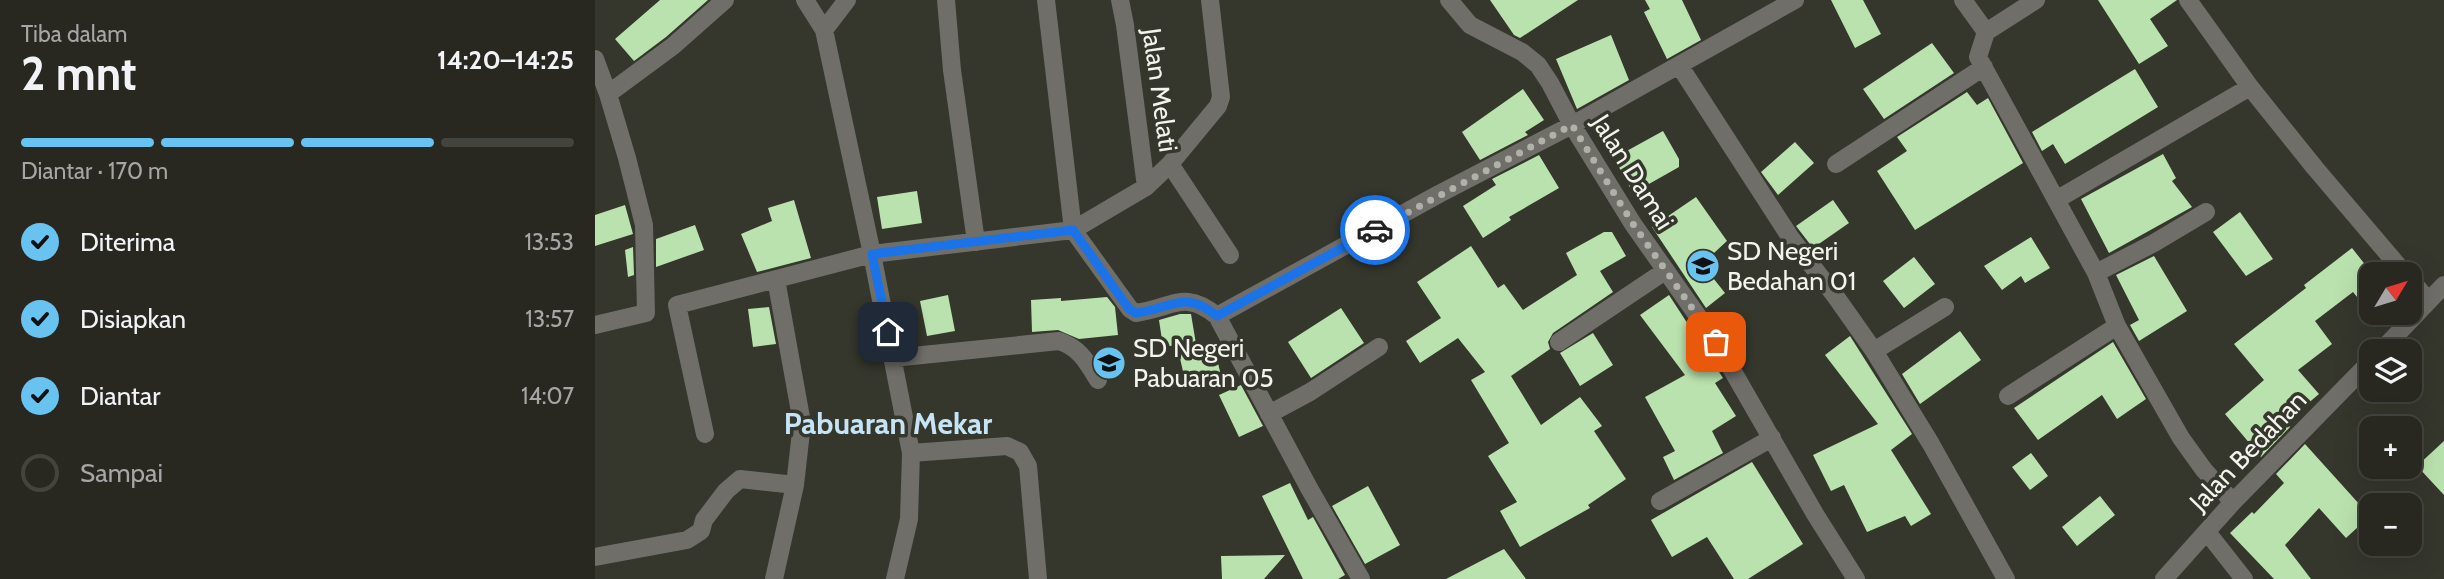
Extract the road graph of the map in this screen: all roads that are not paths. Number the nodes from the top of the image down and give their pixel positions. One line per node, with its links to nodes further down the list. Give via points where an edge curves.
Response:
1 (725, 0): 19 (street)
2 (806, 0): 13 (street)
3 (847, 0): 13 (street)
4 (946, 0): 27 (street)
5 (1046, 0): 26 (street)
6 (1120, 0): 23 (street, Jalan Melati)
7 (1210, 0): 21 (street, via 1221,97)
8 (1449, 0): 20 (street, Jalan Damai, via 1470,25 1538,65)
9 (1795, 0): 15 (street)
10 (1963, 0): 14 (street)
11 (2036, 0): 14 (street)
12 (2188, 0): 18 (street)
13 (824, 30): 28 (street)
14 (1986, 32): 16 (street, via 1979,57)
15 (1679, 65): 20 (street); 44 (street, via 1790,237)
16 (1984, 67): 22 (street); 24 (street)
17 (597, 71): 19 (street)
18 (2250, 87): 24 (street); 30 (street)
19 (608, 94): 39 (street, via 644,225 646,313)
20 (1572, 125): 31 (street, Jalan Damai); 38 (street)
21 (1170, 164): 23 (street); 29 (street)
22 (1836, 164)
23 (1146, 187): 26 (street)
24 (2056, 200): 32 (street)
25 (2206, 212): 32 (street)
26 (1073, 230): 27 (street); 38 (street, via 1129,309 1136,313 1196,301)
27 (976, 242): 28 (street)
28 (872, 254): 33 (street); 45 (street)
29 (1230, 255)
30 (2395, 262)
31 (1665, 271): 42 (street); 51 (street, Jalan Damai, via 1716,342)
32 (2096, 273): 40 (street)
33 (776, 279): 50 (street, via 677,305); 53 (street, via 802,423)
34 (2444, 285): 36 (street)
35 (2422, 293): 36 (street)
36 (2428, 300): 41 (street)
37 (1945, 307): 44 (street)
38 (1217, 316): 49 (street)
39 (595, 325)
40 (2117, 326): 48 (street); 55 (street, via 2181,438)
41 (2392, 339)
42 (1559, 342)
43 (1379, 347): 49 (street)
44 (1874, 351): 63 (street)
45 (893, 358): 47 (street, via 1059,341 1083,354); 52 (street)
46 (2359, 373): 55 (street, Jalan Bedahan)
47 (1098, 380)
48 (2008, 396)
49 (1269, 414): 61 (street)
50 (705, 434)
51 (1772, 438): 54 (street); 62 (street, Jalan Damai)
52 (911, 453): 59 (street, via 909,519); 60 (street, via 1007,446 1020,452 1028,466)
53 (795, 485): 57 (street, via 740,479 726,491 701,531 687,540); 58 (street)
54 (1660, 501)
55 (2233, 502): 56 (street, Jalan Bedahan)
56 (2207, 532): 64 (street, Jalan Bedahan); 65 (street)
57 (595, 557)
58 (774, 579)
59 (895, 579)
60 (1038, 579)
61 (1361, 579)
62 (1856, 579)
63 (2006, 579)
64 (2164, 579)
65 (2244, 579)

